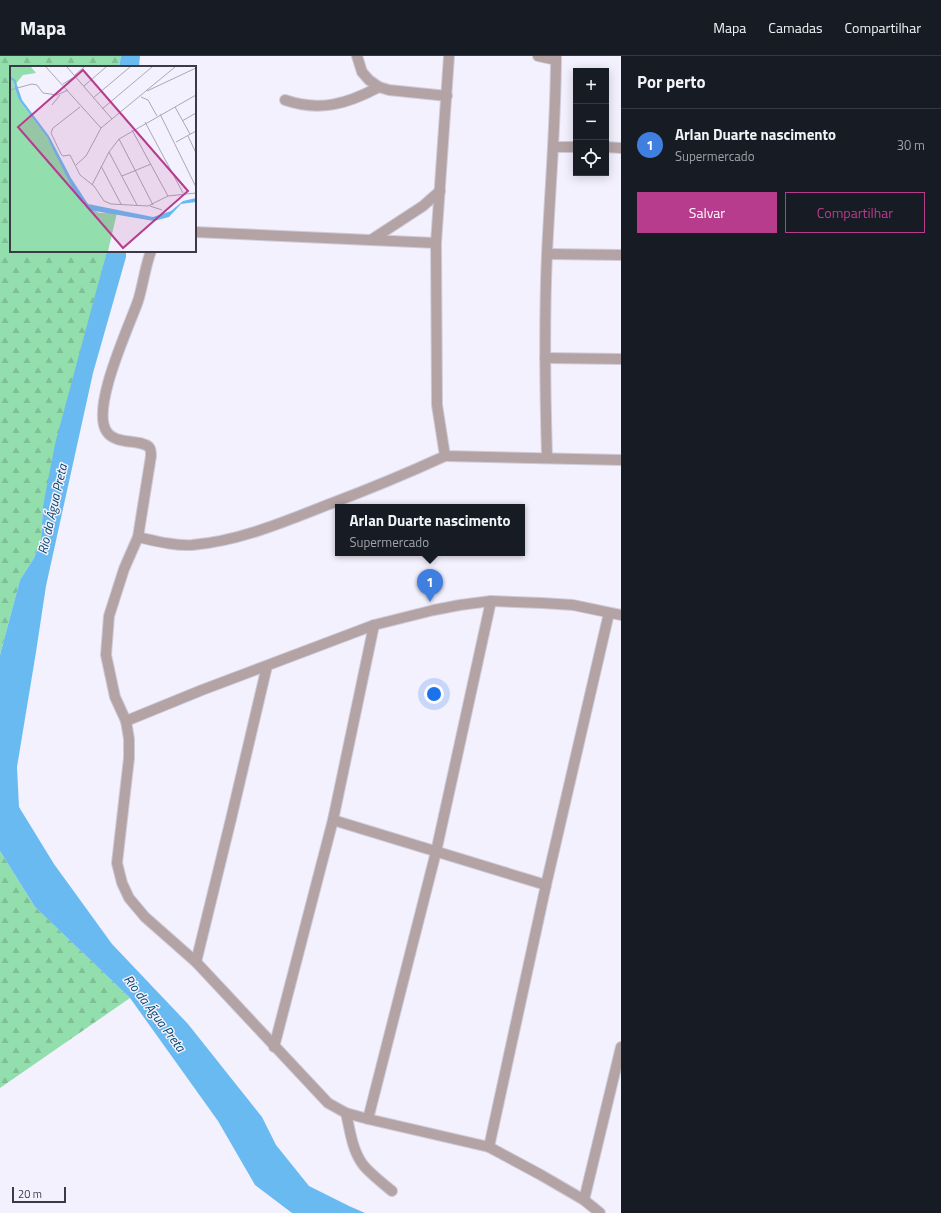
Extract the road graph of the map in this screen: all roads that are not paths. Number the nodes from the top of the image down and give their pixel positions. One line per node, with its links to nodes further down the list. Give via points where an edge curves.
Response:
1 (357, 56): 5 (street, via 362,72)
2 (449, 56): 6 (street)
3 (538, 56): 4 (street)
4 (556, 58): 8 (street)
5 (379, 87): 6 (street); 7 (street, via 362,96 330,105 314,107)
6 (446, 96): 12 (street)
7 (285, 100)
8 (554, 147): 9 (street); 17 (street)
9 (573, 147)
10 (609, 148): 11 (street)
11 (621, 148)
12 (440, 190): 14 (street, via 423,206); 15 (street)
13 (196, 232): 14 (street)
14 (371, 240): 15 (street)
15 (436, 243): 21 (street, via 437,405)
16 (151, 252): 24 (street, via 137,302 116,357 103,408 103,422 107,432 113,437 143,444 151,449)
17 (547, 254): 18 (street); 19 (street)
18 (621, 255)
19 (545, 358): 20 (street); 22 (street)
20 (621, 360)
21 (445, 456): 22 (street); 24 (street, via 403,476 274,526 229,539 192,545 164,543)
22 (547, 457): 23 (street)
23 (621, 460)
24 (138, 537): 30 (street, via 124,569 109,616 106,655 115,697)
25 (491, 601): 26 (street, via 572,605); 28 (street, via 440,608); 32 (street)
26 (609, 613): 27 (street); 33 (street)
27 (621, 615)
28 (374, 624): 29 (street); 31 (street)
29 (267, 666): 30 (street); 34 (street)
30 (126, 721): 34 (street, via 130,740 129,758 117,863 122,883 129,898 144,917)
31 (333, 820): 32 (street); 35 (street)
32 (436, 852): 33 (street); 38 (street)
33 (546, 885): 39 (street)
34 (196, 962): 35 (street)
35 (274, 1046): 37 (street, via 328,1103)
36 (621, 1048): 41 (street)
37 (346, 1113): 38 (street); 40 (street, via 353,1145 363,1164)
38 (368, 1119): 39 (street)
39 (489, 1147): 41 (street)
40 (392, 1191)
41 (584, 1200): 42 (street)
42 (600, 1213)

